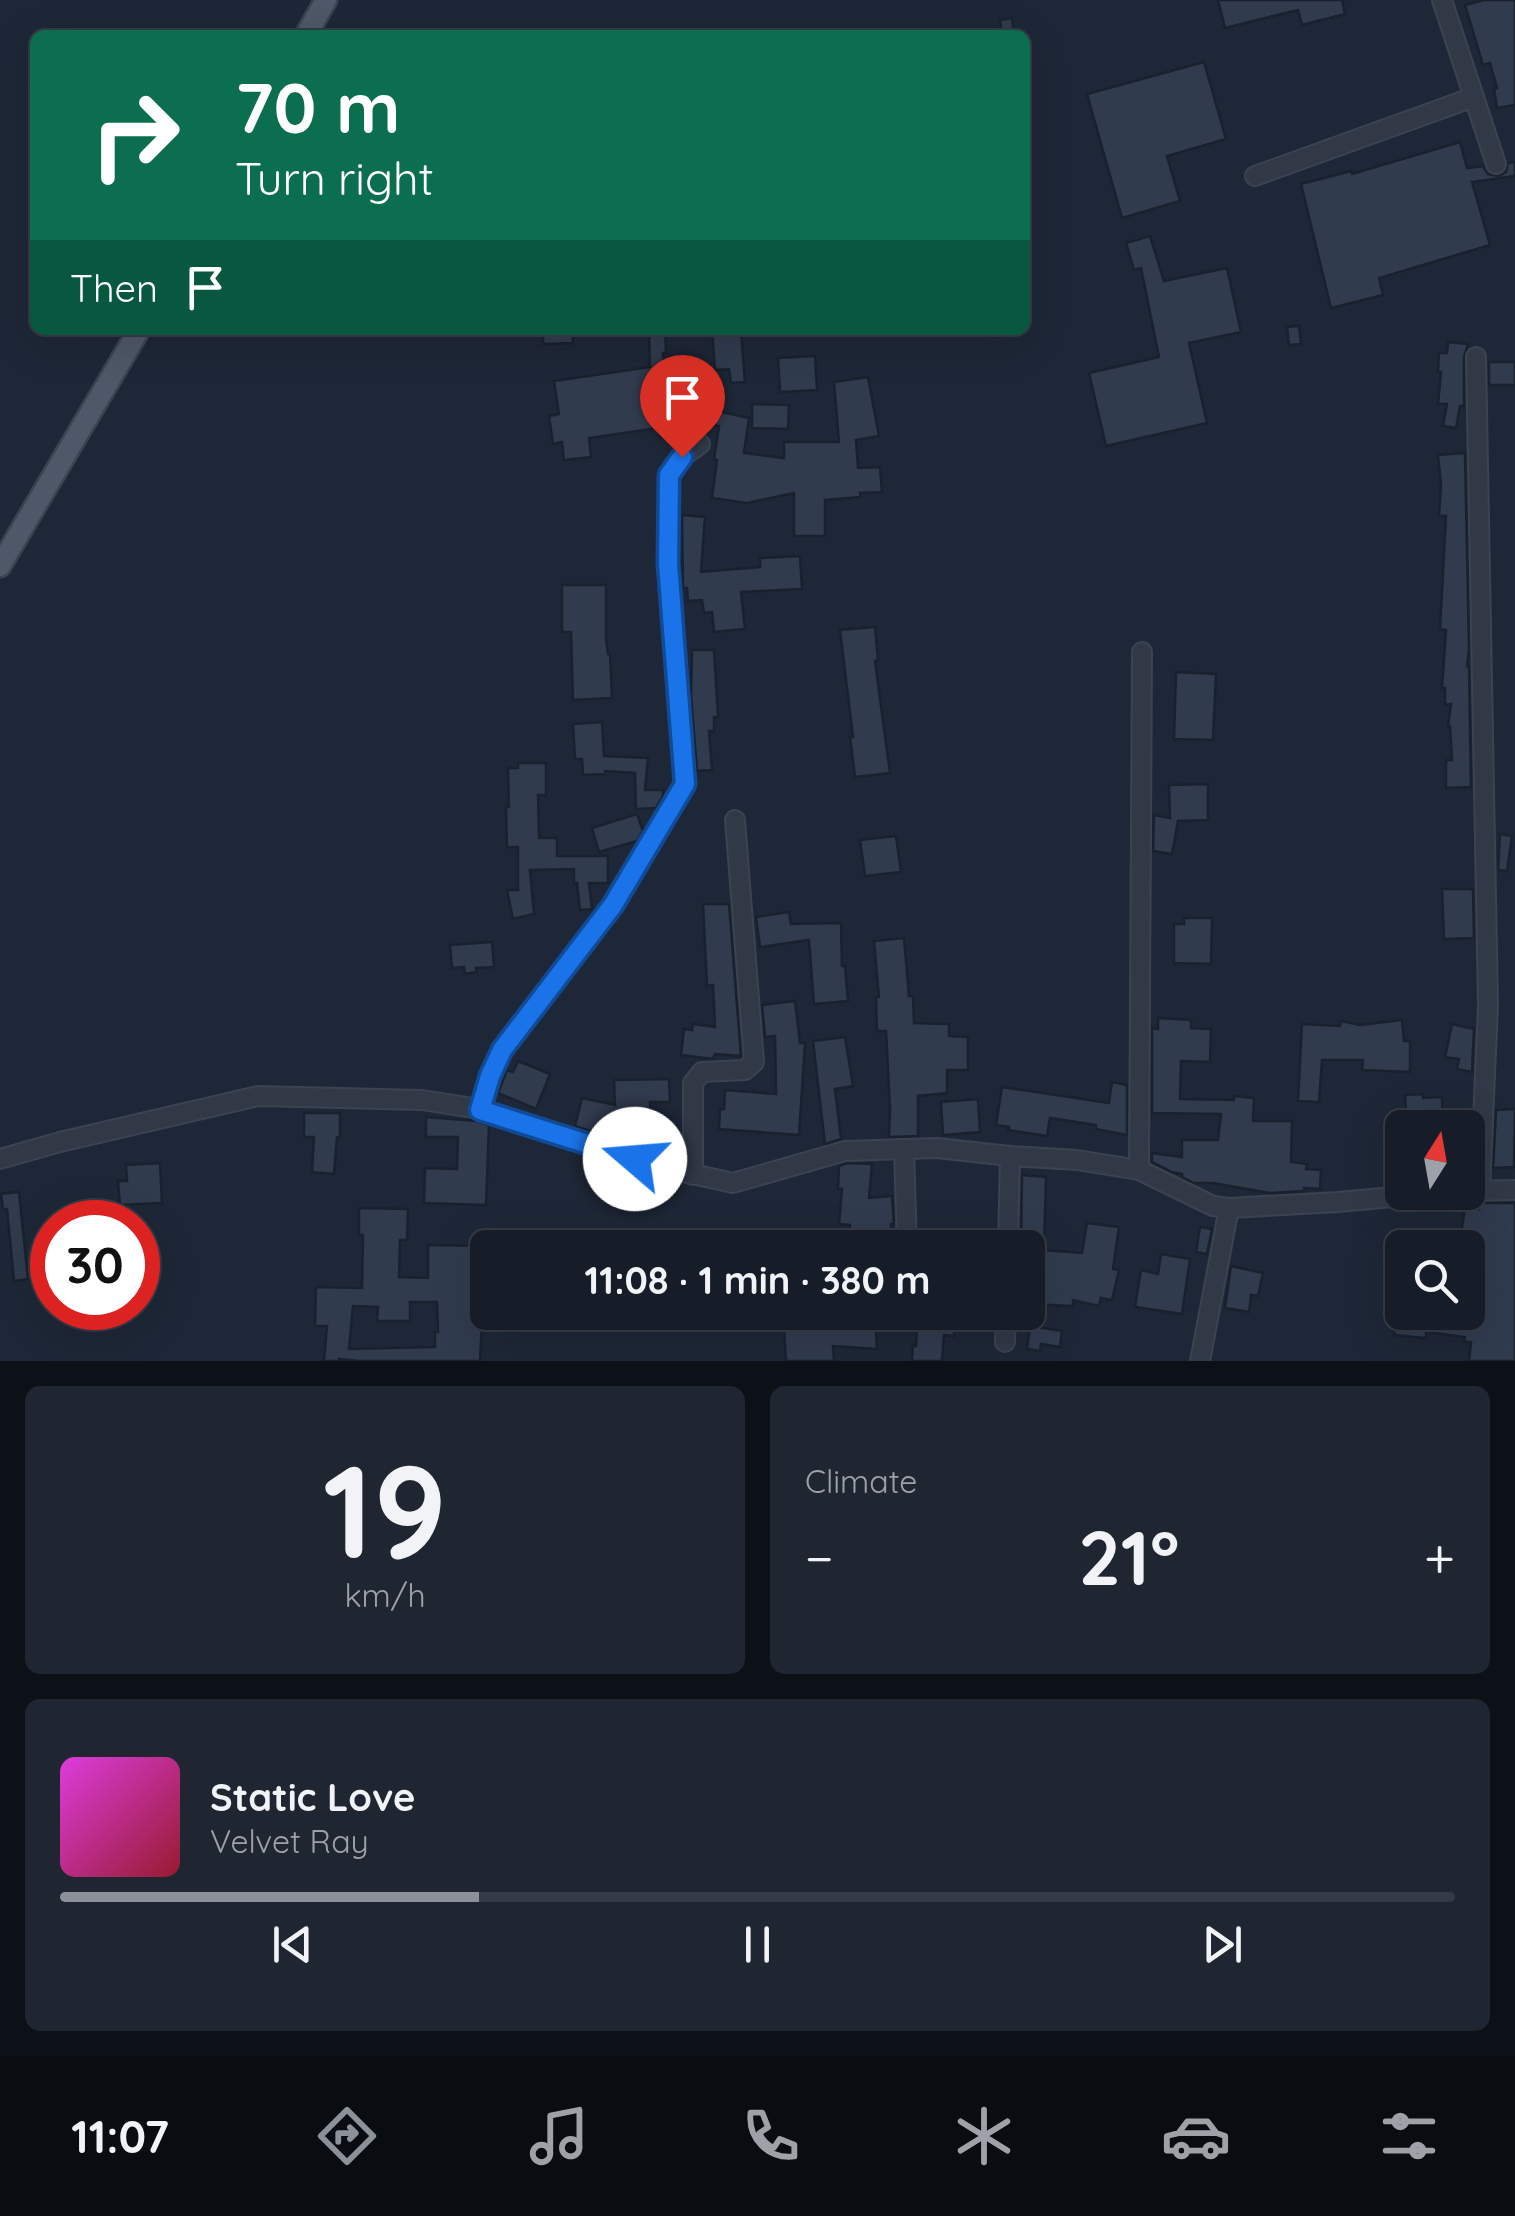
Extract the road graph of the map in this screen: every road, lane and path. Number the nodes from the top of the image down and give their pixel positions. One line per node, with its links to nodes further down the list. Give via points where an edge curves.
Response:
1 (326, 0): 3 (main road)
2 (1442, 0): 4 (street)
3 (309, 30)
4 (1474, 96): 5 (street); 6 (street)
5 (1496, 164)
6 (1254, 176)
7 (137, 335): 10 (main road)
8 (1476, 357): 14 (street, via 1488,1005)
9 (700, 444): 13 (street, via 669,475 668,564 685,784 613,905 502,1050)
10 (0, 566)
11 (1142, 652): 18 (street)
12 (735, 820): 19 (street, via 754,1062 745,1070 702,1072 694,1082)
13 (480, 1110): 17 (street, via 422,1100 258,1096); 19 (street)
14 (1480, 1110)
15 (904, 1149): 16 (street); 19 (street, via 845,1151 733,1184); 24 (street)
16 (1010, 1156): 18 (street); 25 (street)
17 (0, 1159)
18 (1139, 1170): 23 (street)
19 (694, 1175)
20 (1485, 1190): 21 (street)
21 (1515, 1190)
22 (1385, 1198): 23 (street)
23 (1229, 1208): 28 (street)
24 (906, 1230)
25 (1008, 1230)
26 (1005, 1330): 27 (street)
27 (1005, 1342)
28 (1200, 1361)

